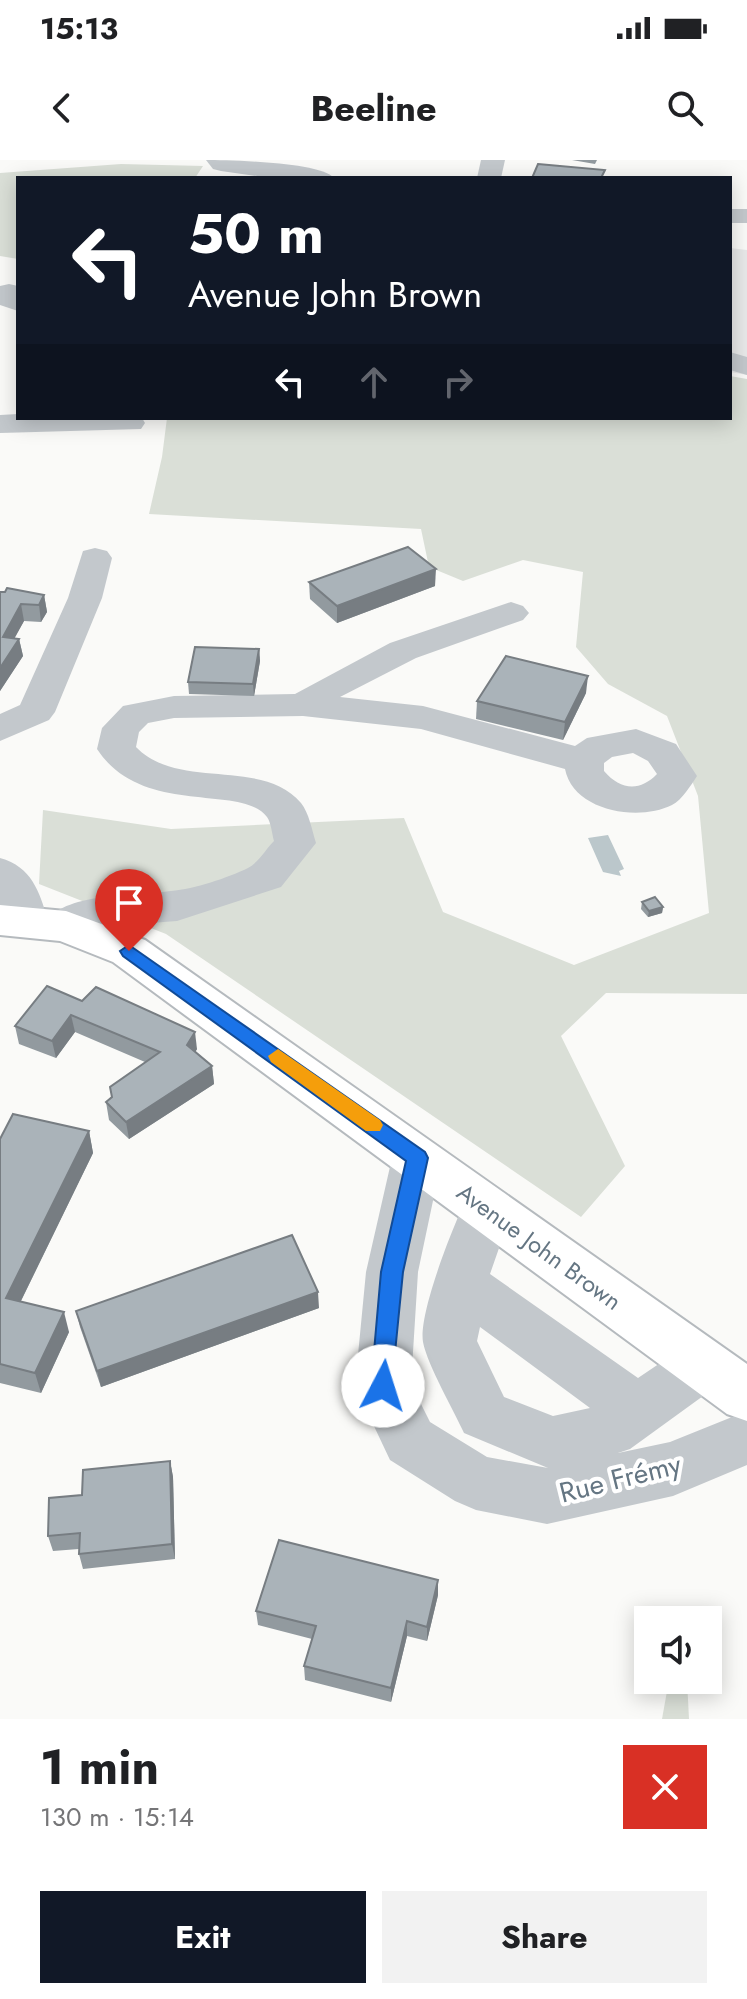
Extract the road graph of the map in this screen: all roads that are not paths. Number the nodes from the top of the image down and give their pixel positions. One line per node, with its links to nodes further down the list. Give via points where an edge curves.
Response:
1 (218, 160): 2 (street)
2 (308, 176)
3 (0, 294): 4 (street, via 9,292)
4 (16, 302)
5 (130, 423): 6 (street)
6 (0, 424)
7 (95, 558): 10 (street, via 70,598 36,712)
8 (511, 613): 9 (street, via 363,669)
9 (303, 705): 11 (street, via 423,718); 13 (street, via 174,707 136,714 121,728 116,749 132,766 159,779 261,794 285,810 295,843 266,877 177,906)
10 (0, 729)
11 (583, 761)
12 (0, 872): 13 (street, via 17,888)
13 (31, 922): 14 (main road, Avenue John Brown, via 129,951)
14 (417, 1158): 15 (main road, Avenue John Brown); 20 (street, Rue Frémy, via 392,1272 383,1386 410,1441 476,1482 547,1496 673,1469)
15 (487, 1208): 16 (street); 17 (main road, Avenue John Brown)
16 (460, 1282): 19 (street); 19 (street, via 450,1341 484,1415 553,1443 610,1430)
17 (701, 1366): 18 (main road, Avenue John Brown); 19 (street)
18 (747, 1396)
19 (638, 1411)
20 (747, 1437)

